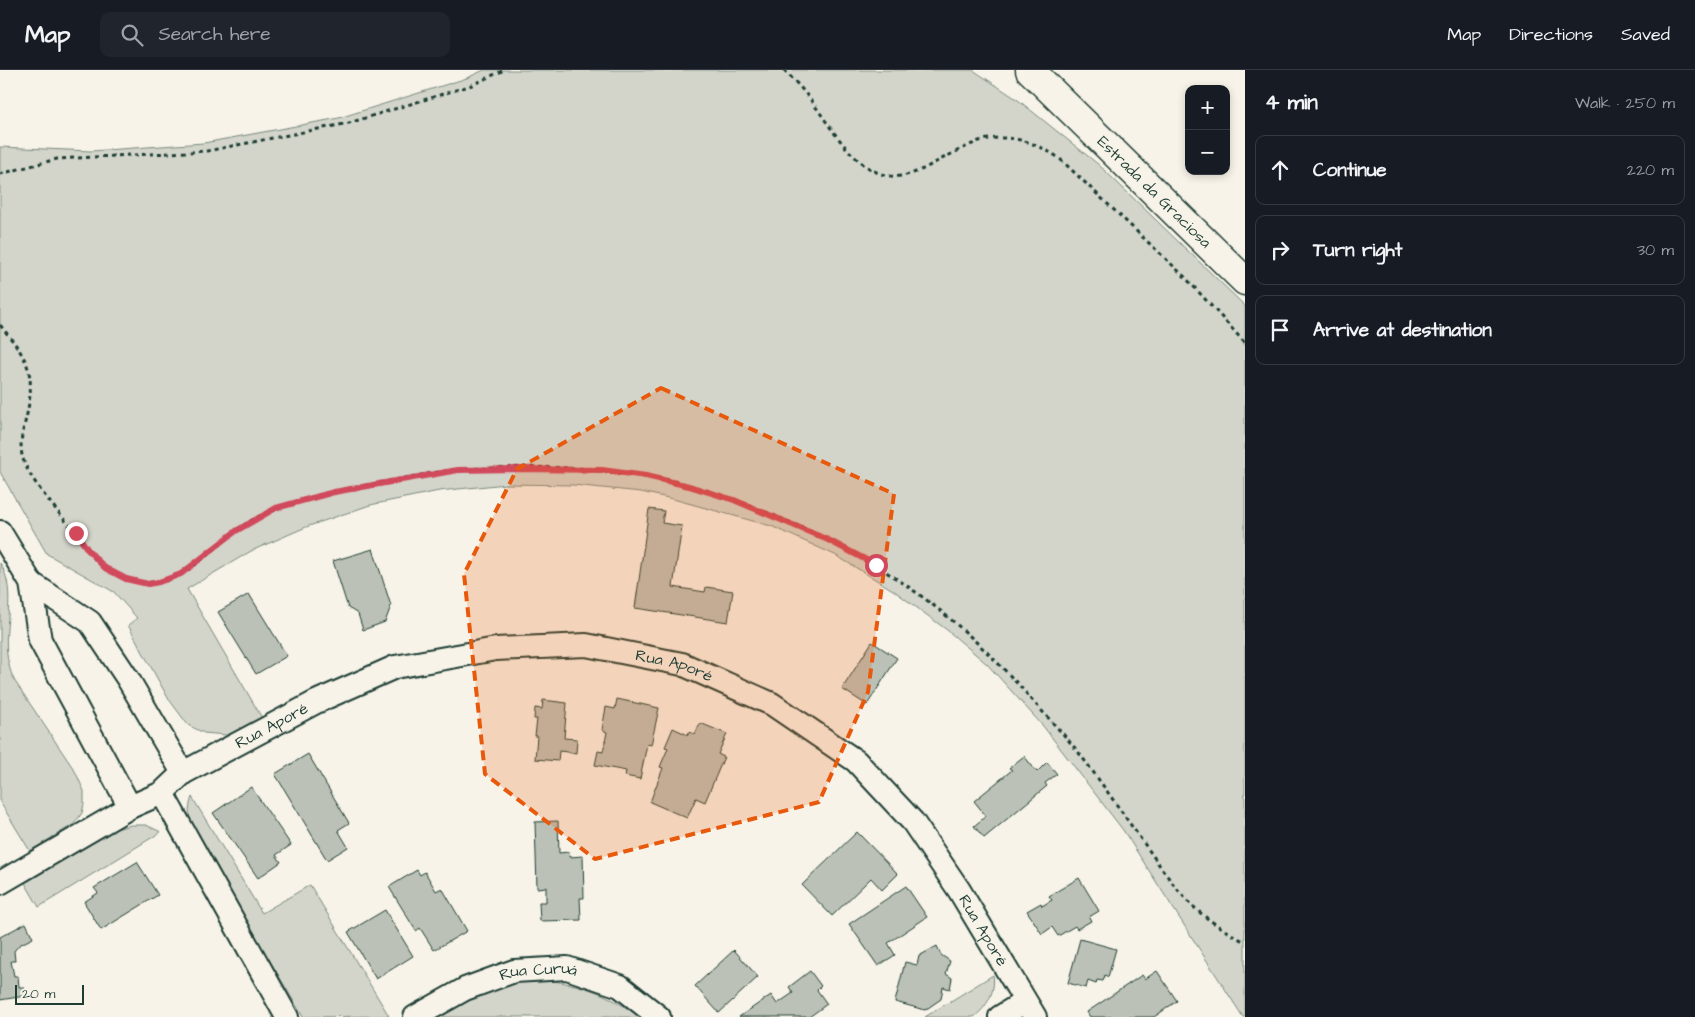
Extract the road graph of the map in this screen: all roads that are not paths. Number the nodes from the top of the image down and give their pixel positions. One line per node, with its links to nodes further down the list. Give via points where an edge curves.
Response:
1 (1016, 70): 3 (main road, Estrada da Graciosa)
2 (1030, 70): 3 (main road, Estrada da Graciosa)
3 (1062, 102): 4 (main road, Estrada da Graciosa)
4 (1245, 281)
5 (0, 532): 6 (street)
6 (31, 583): 7 (street, via 90,622); 9 (street, via 40,640)
7 (183, 773): 8 (street, Rua Aporé); 11 (street, Rua Aporé, via 316,702 396,667 496,649 586,645 682,664 772,704 856,761 913,822 959,890)
8 (162, 793): 9 (street, Rua Aporé); 12 (street)
9 (130, 807): 10 (street, Rua Aporé)
10 (0, 883)
11 (1029, 1010): 15 (street)
12 (287, 1017)
13 (415, 1017): 14 (street, Rua Curuá, via 465,989 514,970 567,968 620,986)
14 (659, 1017)
15 (1000, 1017)

